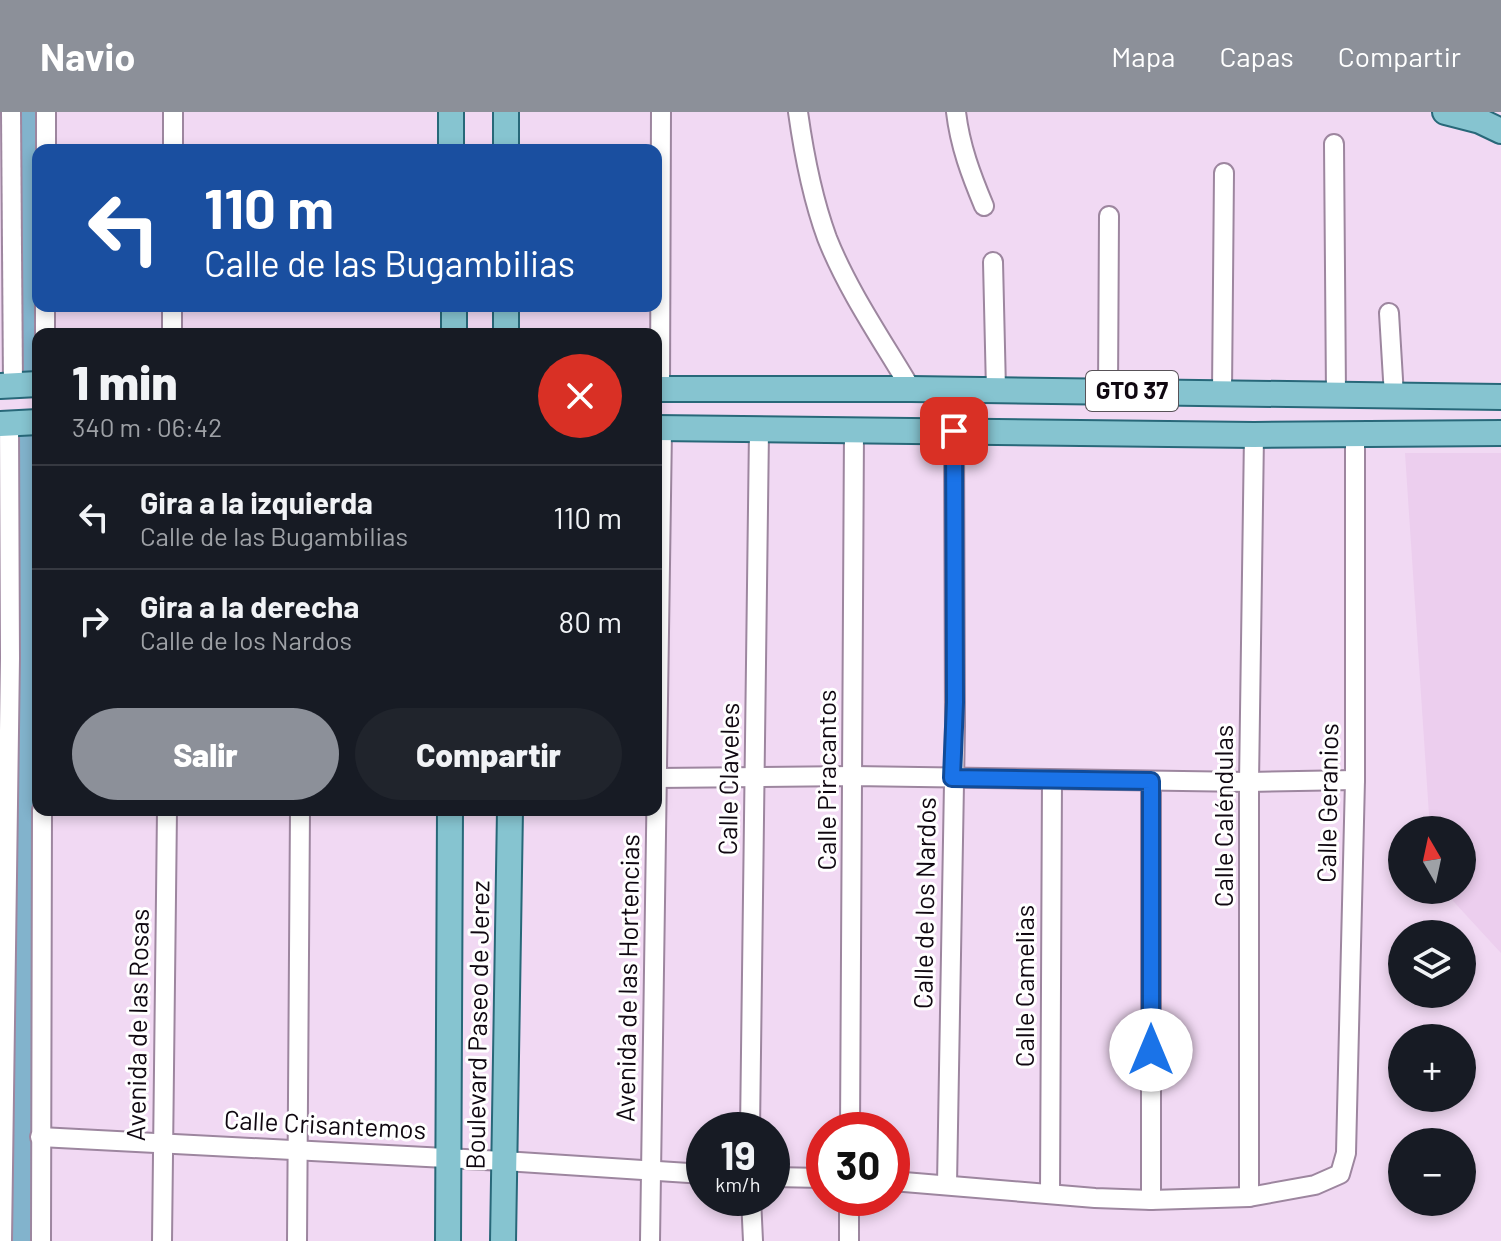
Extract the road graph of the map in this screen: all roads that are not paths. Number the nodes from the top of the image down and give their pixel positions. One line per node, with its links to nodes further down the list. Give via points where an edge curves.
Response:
1 (11, 112): 18 (street)
2 (46, 112): 11 (street)
3 (173, 112): 12 (street)
4 (451, 112): 13 (main road)
5 (506, 112): 14 (main road)
6 (661, 112): 15 (street)
7 (798, 112): 26 (street, via 810,181 828,240)
8 (956, 112): 19 (street)
9 (1445, 112): 10 (main road)
10 (1501, 131)
11 (46, 144)
12 (173, 144)
13 (451, 144)
14 (506, 144)
15 (661, 144)
16 (1334, 144): 30 (street)
17 (1224, 173): 29 (street)
18 (6, 178): 24 (street)
19 (984, 206)
20 (1109, 216): 28 (street)
21 (993, 262): 27 (street)
22 (1389, 313): 31 (street)
23 (32, 384): 24 (main road)
24 (6, 386)
25 (662, 389): 26 (main road, GTO 37)
26 (911, 389): 27 (main road, GTO 37)
27 (996, 390): 28 (main road, GTO 37)
28 (1108, 391): 29 (main road, GTO 37)
29 (1222, 392): 30 (main road, GTO 37)
30 (1336, 394): 31 (main road, GTO 37)
31 (1394, 396): 32 (main road, GTO 37)
32 (1501, 397)
33 (32, 422): 34 (main road)
34 (5, 423): 42 (street)
35 (662, 428): 36 (main road, GTO 37)
36 (759, 430): 37 (main road, GTO 37); 46 (street, Calle Claveles)
37 (854, 430): 38 (main road, GTO 37); 44 (street, Calle Piracantos)
38 (954, 431): 41 (main road, GTO 37); 47 (street, Calle de los Nardos)
39 (1355, 432): 40 (main road, GTO 37); 41 (main road, GTO 37); 49 (street, Calle Geranios)
40 (1501, 433)
41 (1254, 435): 51 (street, Calle Caléndulas)
42 (5, 659): 43 (street)
43 (4, 770): 61 (street)
44 (853, 776): 46 (street); 47 (street); 59 (street, Calle Piracantos)
45 (662, 778): 46 (street)
46 (755, 778): 58 (street, Calle Claveles)
47 (952, 778): 48 (street); 69 (street, Calle de los Nardos)
48 (1052, 780): 50 (street); 70 (street, Calle Camelias)
49 (1355, 780): 51 (street); 71 (street, Calle Geranios, via 1346,1153 1340,1174 1315,1185)
50 (1151, 781): 51 (street); 72 (street)
51 (1249, 782): 71 (street, Calle Caléndulas)
52 (42, 816): 60 (street)
53 (167, 816): 62 (street, Avenida de las Rosas)
54 (300, 816): 63 (street)
55 (450, 816): 64 (main road, Boulevard Paseo de Jerez)
56 (510, 816): 65 (main road, Boulevard Paseo de Jerez)
57 (656, 816): 66 (street, Avenida de las Hortencias)
58 (750, 1112)
59 (850, 1112)
60 (40, 1137): 62 (street, Calle Crisantemos); 76 (street)
61 (2, 1140): 75 (street)
62 (162, 1142): 63 (street, Calle Crisantemos); 77 (street, Avenida de las Rosas)
63 (297, 1150): 64 (street, Calle Crisantemos); 78 (street)
64 (447, 1157): 65 (street, Calle Crisantemos); 79 (main road, Boulevard Paseo de Jerez)
65 (503, 1161): 66 (street, Calle Crisantemos); 80 (main road, Boulevard Paseo de Jerez)
66 (651, 1172): 67 (street, Calle Crisantemos); 81 (street, Avenida de las Hortencias)
67 (686, 1173)
68 (910, 1182): 69 (street)
69 (947, 1184): 70 (street)
70 (1050, 1193): 72 (street)
71 (1249, 1197): 72 (street)
72 (1151, 1200)
73 (752, 1216): 82 (street)
74 (849, 1216): 83 (street)
75 (2, 1241)
76 (41, 1241)
77 (162, 1241)
78 (297, 1241)
79 (448, 1241)
80 (503, 1241)
81 (650, 1241)
82 (753, 1241)
83 (849, 1241)

